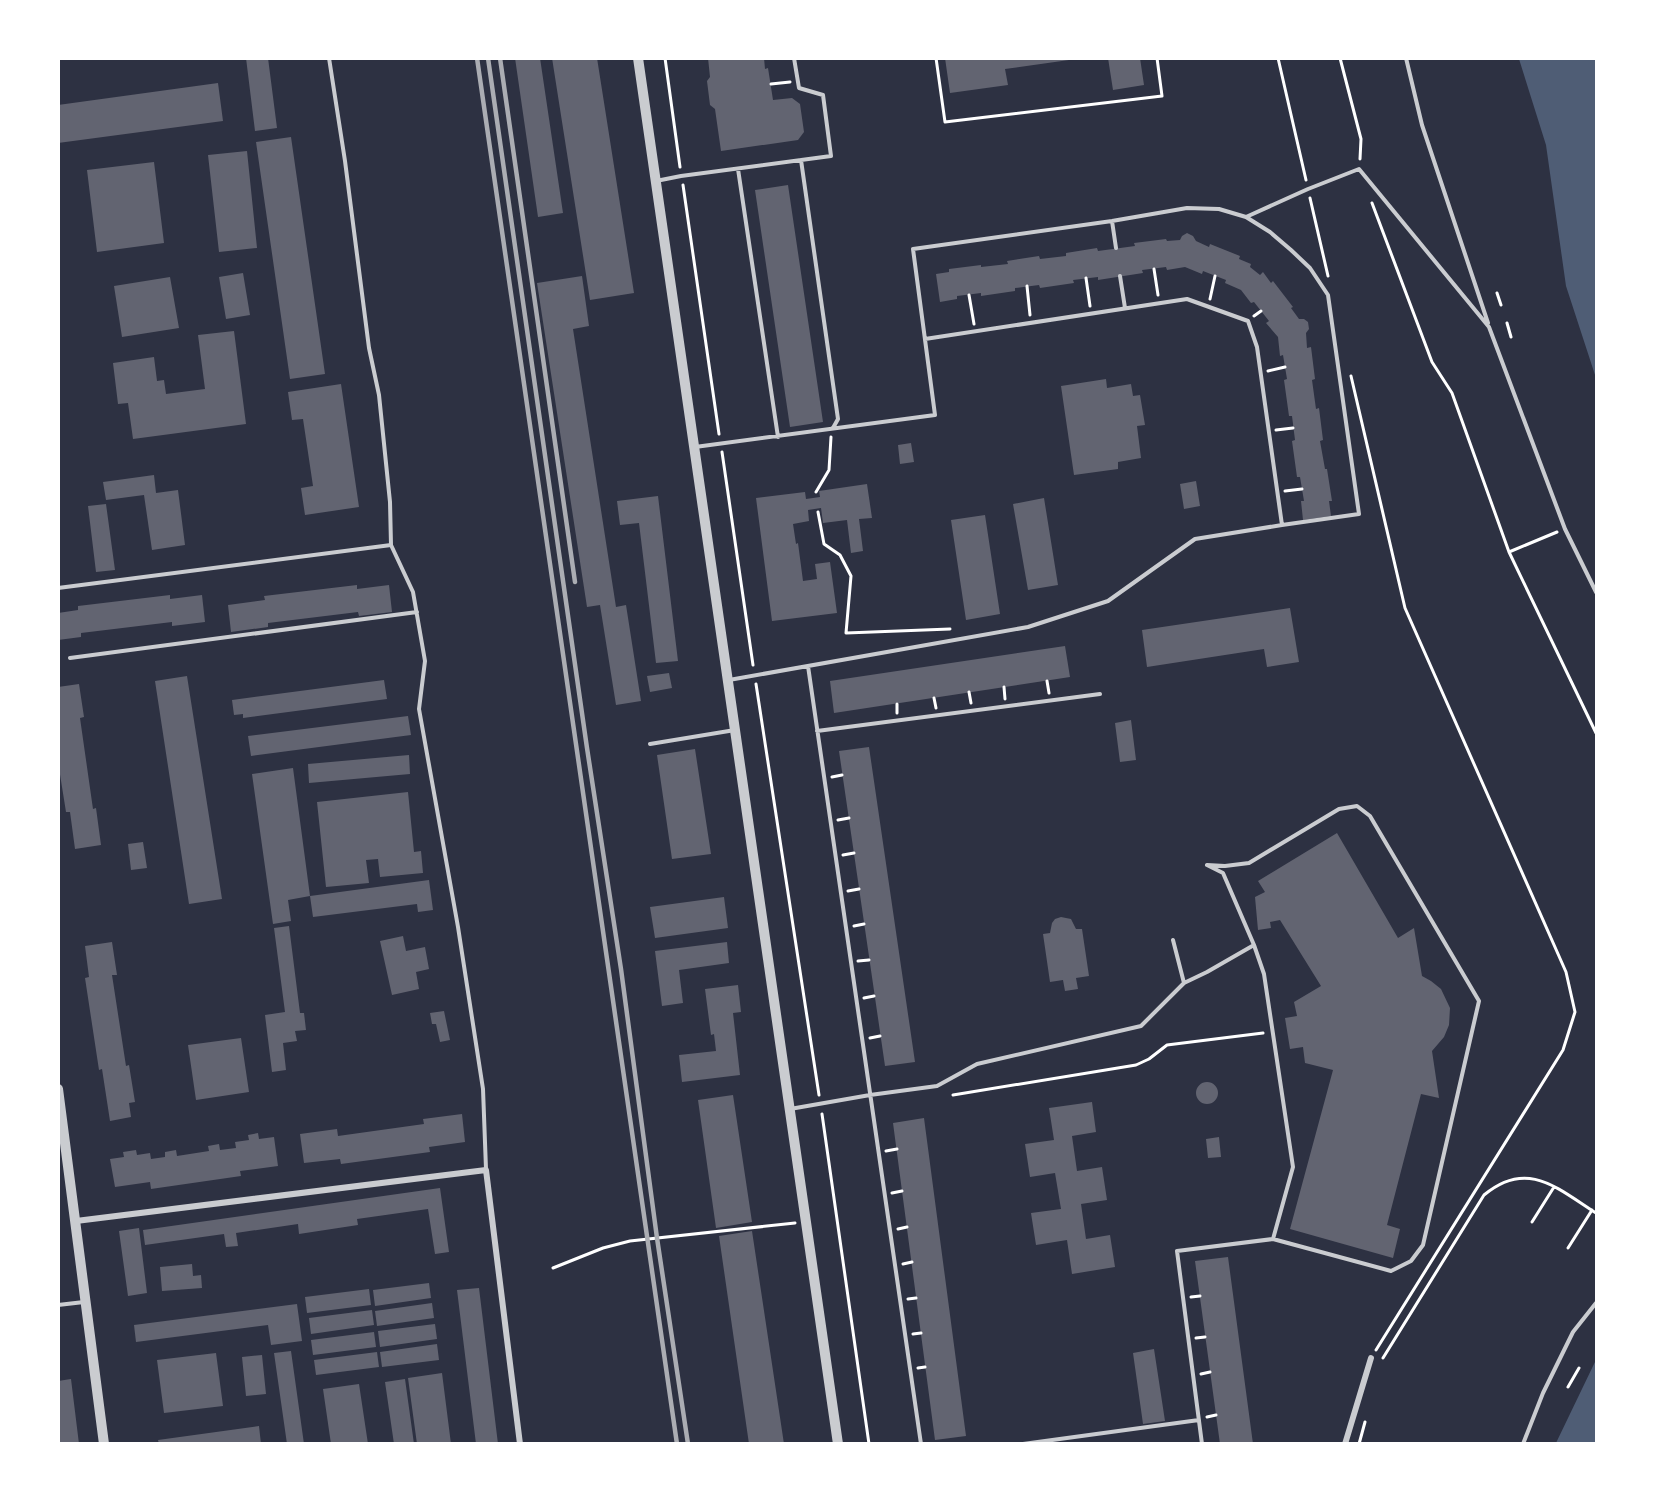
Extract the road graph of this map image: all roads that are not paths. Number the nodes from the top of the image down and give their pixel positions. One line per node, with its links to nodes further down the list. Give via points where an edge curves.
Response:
1 (329, 58): 19 (lane, via 379,395)
2 (638, 58): 7 (street)
3 (794, 58): 5 (lane, via 799,88 823,95 831,156)
4 (1406, 58): 13 (lane, via 1422,125)
5 (801, 160): 6 (lane); 15 (lane, via 838,418)
6 (738, 170): 7 (lane); 16 (lane)
7 (655, 181): 17 (street)
8 (1246, 217): 9 (lane, via 1219,209 1186,208); 13 (lane, via 1359,169); 18 (lane, via 1270,232 1310,268 1328,295 1359,514)
9 (1112, 221): 10 (lane); 14 (lane, via 914,249)
10 (1116, 248)
11 (1120, 276): 12 (lane)
12 (1125, 308): 14 (lane); 18 (lane, via 1187,298 1248,321 1257,347)
13 (1489, 327): 21 (lane, via 1565,529)
14 (925, 339): 15 (lane, via 935,415)
15 (833, 428): 16 (lane)
16 (778, 437): 17 (lane)
17 (694, 447): 25 (street)
18 (1282, 525): 24 (lane, via 1195,539 1108,601 1028,627)
19 (391, 544): 20 (lane); 22 (lane, via 413,592)
20 (58, 588)
21 (1596, 592)
22 (417, 612): 23 (lane); 36 (lane, via 425,660 419,709 483,1089)
23 (70, 658)
24 (808, 666): 25 (lane); 28 (lane)
25 (728, 680): 27 (street)
26 (1100, 694): 28 (lane)
27 (735, 730): 29 (lane); 35 (street)
28 (818, 731): 34 (lane)
29 (650, 744)
30 (1173, 940): 32 (lane)
31 (1254, 945): 32 (lane); 38 (lane, via 1264,974 1293,1167); 38 (lane, via 1223,873 1207,865 1249,863 1339,809 1357,807 1370,816 1479,1000 1423,1245 1412,1261 1391,1271)
32 (1184, 983): 34 (lane, via 1141,1026 977,1064 937,1086)
33 (58, 1089): 37 (street)
34 (870, 1095): 35 (lane); 47 (lane)
35 (790, 1109): 46 (street)
36 (486, 1170): 37 (street); 45 (street)
37 (76, 1221): 39 (street)
38 (1274, 1239): 43 (lane, via 1177,1251)
39 (85, 1301): 41 (lane); 44 (street)
40 (1596, 1303): 51 (lane, via 1573,1332)
41 (58, 1305)
42 (1371, 1358): 50 (street)
43 (1199, 1420): 48 (lane); 49 (lane)
44 (104, 1443)
45 (520, 1443)
46 (838, 1443)
47 (921, 1443)
48 (1023, 1443)
49 (1202, 1443)
50 (1345, 1443)
51 (1523, 1443)

